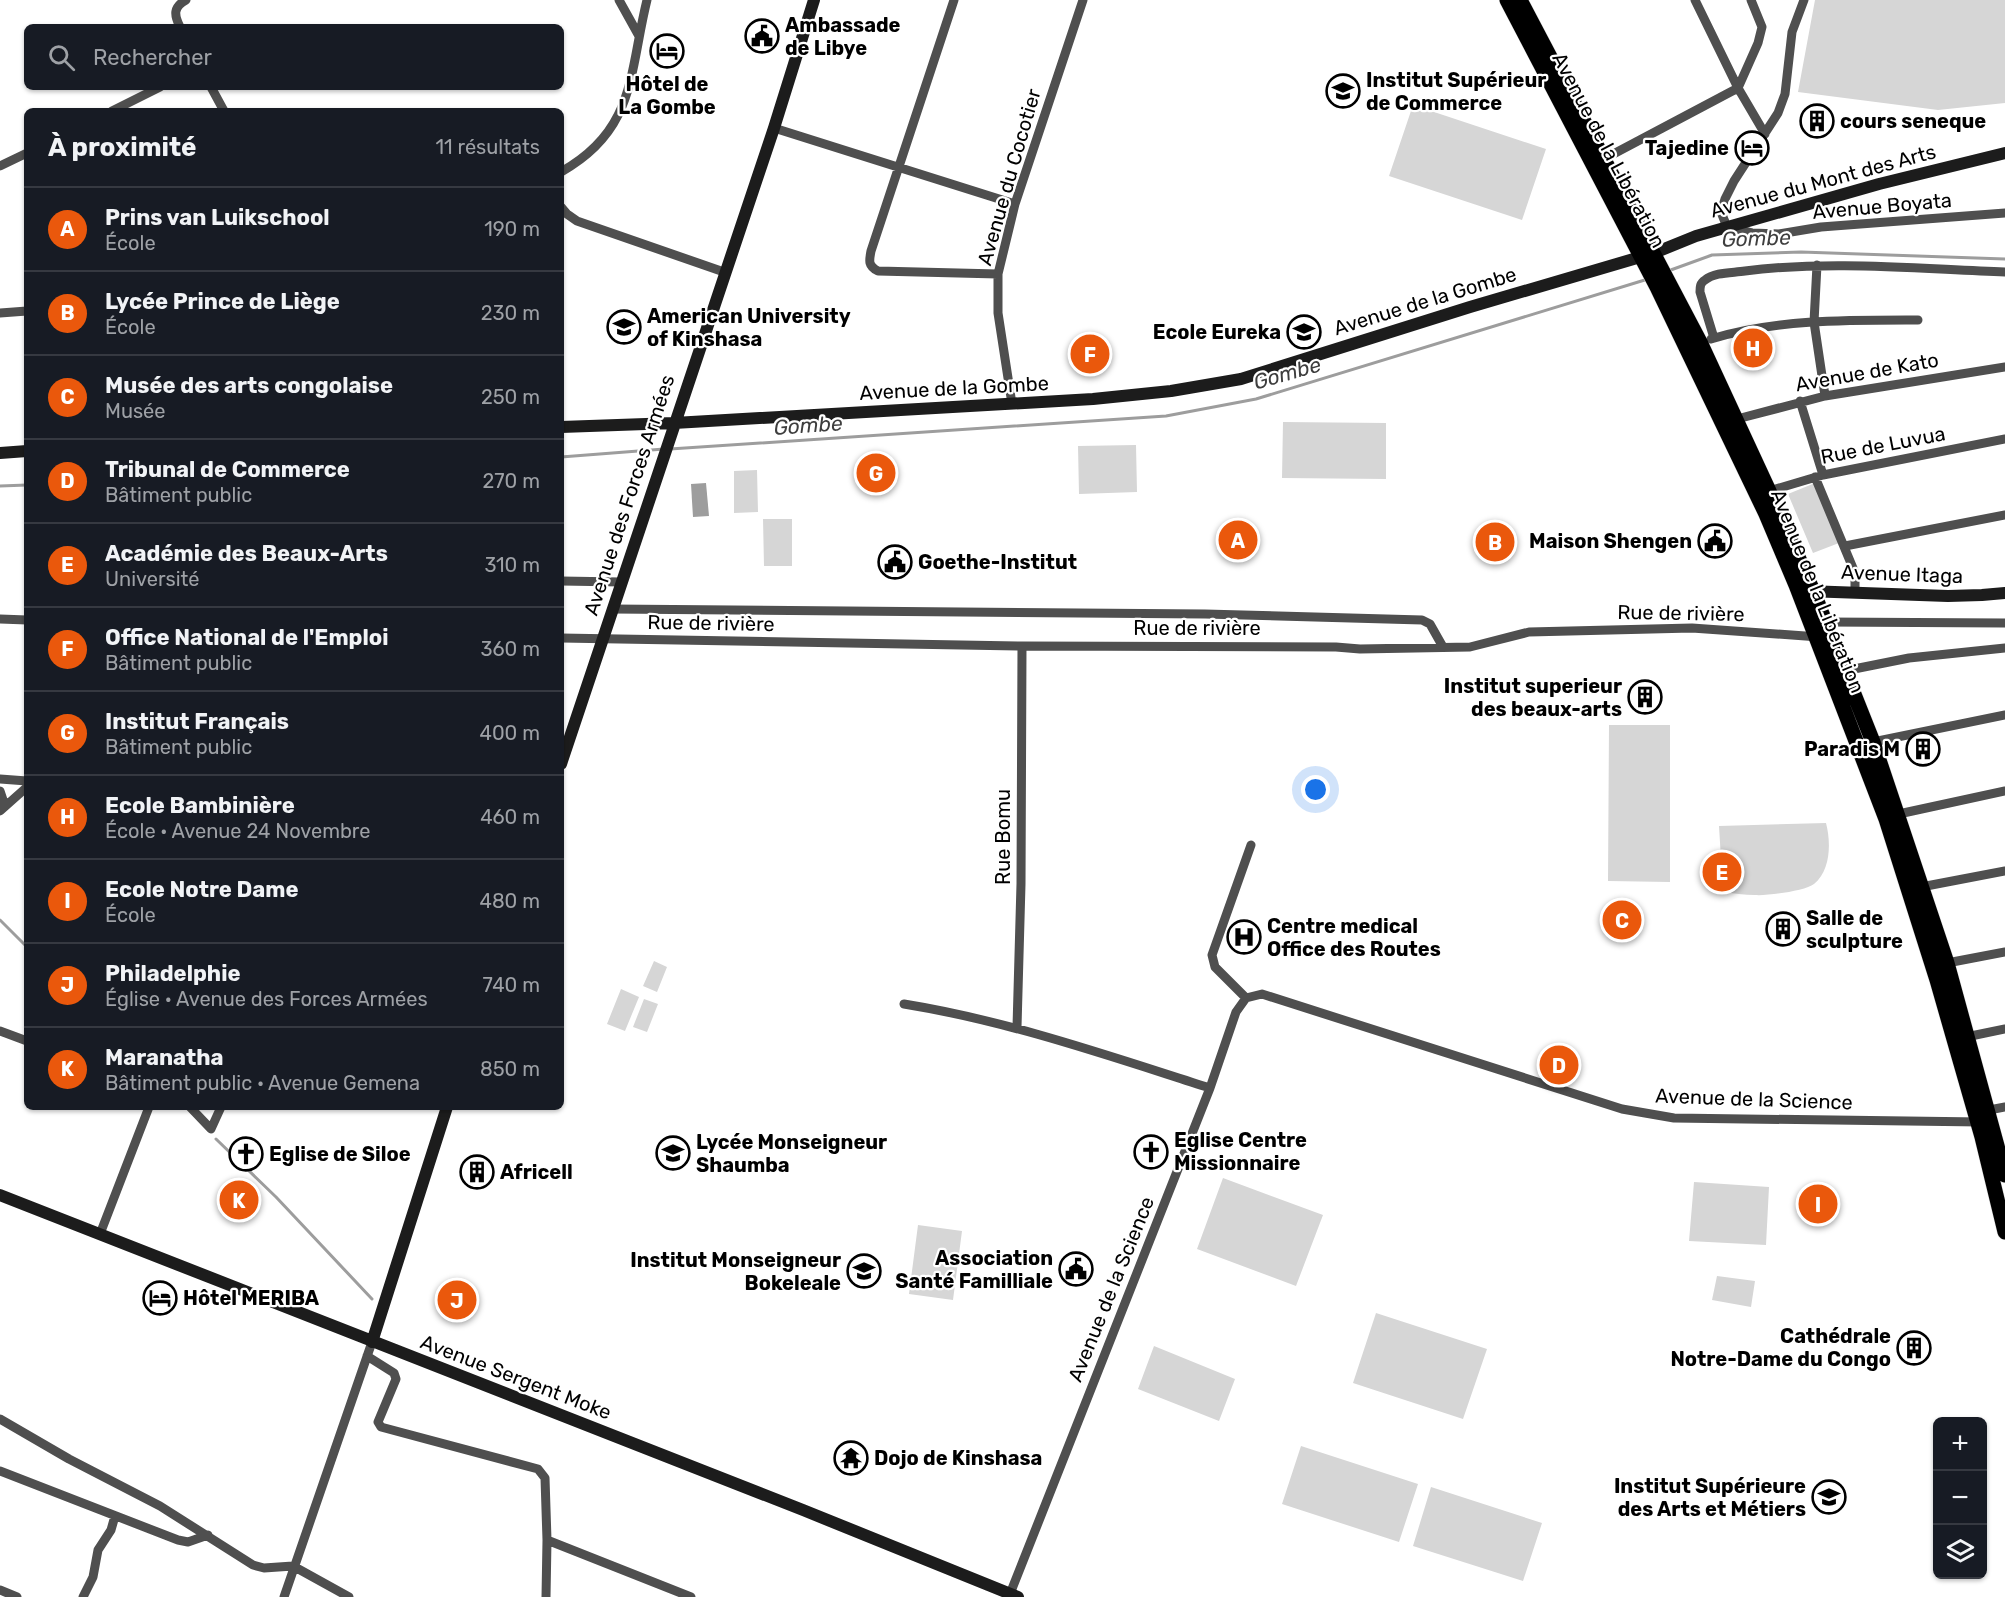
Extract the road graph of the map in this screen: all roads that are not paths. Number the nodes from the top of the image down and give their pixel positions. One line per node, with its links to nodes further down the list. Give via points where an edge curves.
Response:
1 (186, 0): 12 (street, via 175,10)
2 (619, 0): 13 (street)
3 (647, 0): 13 (street)
4 (814, 0): 19 (street, Avenue des Forces Armées)
5 (954, 0): 25 (street)
6 (1083, 0): 27 (street, Avenue du Cocotier)
7 (1507, 0): 31 (main road, Avenue de la Libération)
8 (1520, 0): 23 (main road, Avenue de la Libération)
9 (1695, 0): 14 (street)
10 (1751, 0): 14 (street, via 1762,27)
11 (1804, 0): 20 (street, via 1792,32 1785,94)
12 (178, 24)
13 (639, 36): 26 (street, via 620,114 597,146)
14 (1738, 88): 20 (street); 23 (street)
15 (154, 90): 17 (street)
16 (213, 90): 18 (street)
17 (117, 108)
18 (222, 108)
19 (774, 128): 25 (street); 33 (street, Avenue des Forces Armées)
20 (1765, 134): 30 (street, via 1725,199 1721,212)
21 (2005, 153): 30 (street, Avenue du Mont des Arts)
22 (24, 154): 24 (street)
23 (1602, 160): 31 (main road, Avenue de la Libération)
24 (0, 166)
25 (898, 168): 27 (street); 35 (street, via 869,258 872,268)
26 (564, 170)
27 (1015, 204): 35 (street, Avenue du Cocotier)
28 (564, 210): 33 (street, via 577,221)
29 (2005, 213): 30 (street, Avenue Boyata, via 1821,227 1779,234 1752,234)
30 (1726, 227): 31 (street, Avenue du Mont des Arts, via 1696,236)
31 (1650, 260): 36 (main road, Avenue de la Libération); 45 (street, Avenue de la Gombe, via 1392,330 1241,379 1172,391)
32 (1817, 265): 34 (street); 40 (street); 41 (street, via 1772,267 1703,280 1700,292)
33 (724, 272): 47 (street, Avenue des Forces Armées)
34 (2005, 272)
35 (998, 274): 45 (street, Avenue du Cocotier, via 998,313)
36 (1664, 287): 41 (main road, Avenue de la Libération); 58 (main road, Avenue de la Libération, via 1766,514)
37 (24, 311): 38 (street)
38 (0, 313)
39 (1918, 320): 40 (street)
40 (1814, 322): 41 (street); 43 (street)
41 (1707, 340): 46 (main road, Avenue de la Libération)
42 (2005, 367): 43 (street, Avenue de Kato)
43 (1825, 396): 44 (street, Avenue de Kato)
44 (1800, 401): 46 (street, Avenue de Kato); 52 (street)
45 (1012, 404): 47 (street, Avenue de la Gombe)
46 (1737, 419): 53 (main road, Avenue de la Libération)
47 (674, 423): 48 (street, Avenue de la Gombe); 57 (street, Avenue des Forces Armées)
48 (564, 426)
49 (2005, 440): 52 (street, Rue de Luvua)
50 (24, 452): 51 (street)
51 (0, 453)
52 (1819, 476): 53 (street, Rue de Luvua); 55 (street)
53 (1769, 490): 58 (main road, Avenue de la Libération)
54 (2005, 515): 55 (street)
55 (1845, 546): 59 (street, via 1855,573)
56 (564, 581): 57 (street)
57 (621, 582): 61 (street, Avenue des Forces Armées)
58 (1806, 591): 59 (street, Avenue Itaga); 65 (main road, Avenue de la Libération)
59 (1855, 592): 60 (street, Avenue Itaga, via 1948,596)
60 (2005, 593)
61 (612, 609): 67 (street, Avenue des Forces Armées); 69 (street, via 1422,620 1430,624)
62 (0, 619): 63 (street)
63 (24, 620)
64 (2005, 622): 65 (street, Rue de rivière)
65 (1824, 632): 69 (street, Rue de rivière, via 1692,628 1529,632 1470,646); 71 (main road, Avenue de la Libération); 81 (main road, Avenue de la Libération)
66 (564, 638): 67 (street, Rue de rivière)
67 (602, 639): 68 (street, Rue de rivière); 74 (street, Avenue des Forces Armées)
68 (1022, 646): 69 (street, Rue de rivière); 89 (street, Rue Bomu)
69 (1443, 647)
70 (2005, 648): 71 (street, via 1909,658)
71 (1844, 671): 73 (main road, Avenue de la Libération)
72 (2005, 715): 73 (street)
73 (1873, 742): 81 (main road, Avenue de la Libération)
74 (564, 755)
75 (0, 779): 76 (street)
76 (24, 781)
77 (24, 790): 80 (street)
78 (0, 791): 80 (street)
79 (2005, 791): 81 (street)
80 (3, 808)
81 (1891, 816): 84 (main road, Avenue de la Libération); 100 (main road, Avenue de la Libération, via 1937,980)
82 (1251, 845): 87 (street, via 1212,955 1215,967)
83 (2005, 871): 84 (street)
84 (1921, 887): 86 (main road, Avenue de la Libération)
85 (2005, 952): 86 (street)
86 (1947, 963): 92 (main road, Avenue de la Libération)
87 (1246, 998): 94 (street, Avenue de la Science, via 1236,1012); 100 (street, Avenue de la Science, via 1262,994 1649,1115)
88 (904, 1004): 89 (street)
89 (1017, 1028): 94 (street)
90 (2005, 1029): 92 (street)
91 (0, 1031): 93 (street)
92 (1966, 1036): 100 (main road, Avenue de la Libération)
93 (24, 1040)
94 (1210, 1088): 114 (street, Avenue de la Science)
95 (2005, 1107): 100 (street, Avenue de la Science)
96 (148, 1110): 104 (street)
97 (193, 1110): 98 (street, via 211,1128)
98 (219, 1110)
99 (446, 1110): 105 (street)
100 (1983, 1117): 101 (main road, Avenue de la Libération); 103 (main road, Avenue de la Libération)
101 (2005, 1175)
102 (0, 1195): 104 (street, Avenue Sergent Moke)
103 (2005, 1232)
104 (100, 1234): 105 (street, Avenue Sergent Moke)
105 (372, 1342): 106 (street); 114 (street, Avenue Sergent Moke)
106 (368, 1356): 111 (street, via 396,1378 378,1422 381,1427 531,1466 543,1473); 112 (street)
107 (0, 1419): 110 (street)
108 (0, 1471): 109 (street)
109 (115, 1516): 110 (street, via 183,1541); 116 (street, via 98,1550 91,1582)
110 (208, 1535): 112 (street, via 254,1565)
111 (548, 1540): 119 (street); 120 (street)
112 (293, 1566): 117 (street); 118 (street)
113 (0, 1590): 115 (street)
114 (1014, 1596)
115 (17, 1597)
116 (83, 1597)
117 (284, 1597)
118 (349, 1597)
119 (546, 1597)
120 (690, 1597)

